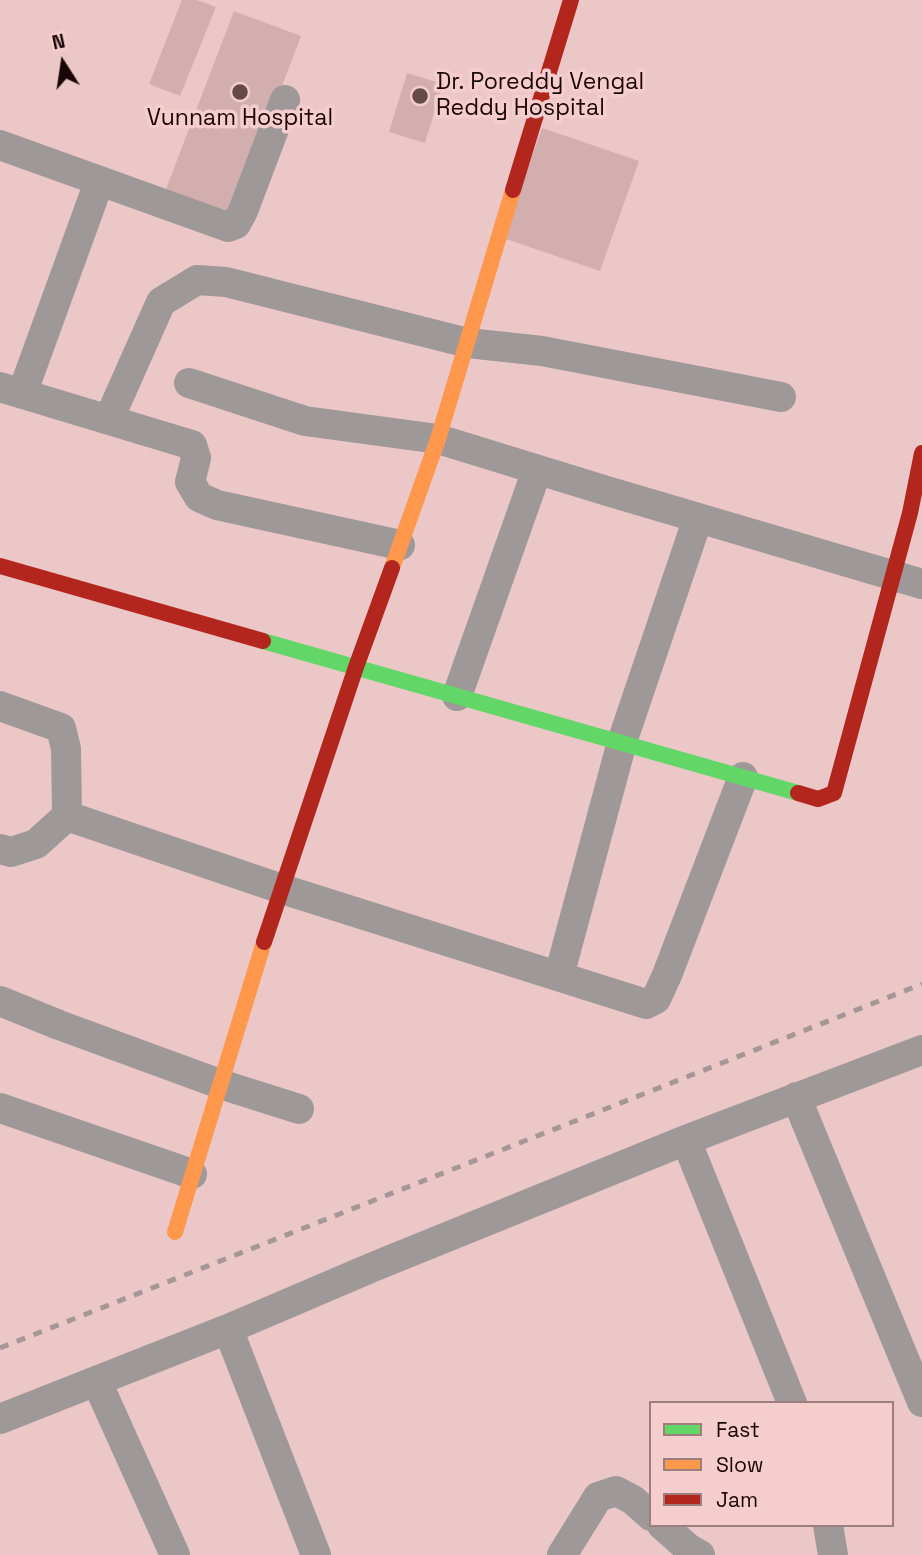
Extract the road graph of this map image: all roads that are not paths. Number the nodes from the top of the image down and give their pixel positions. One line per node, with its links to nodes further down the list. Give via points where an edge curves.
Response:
1 (571, 0): 5 (street)
2 (285, 100): 4 (street, via 236,224 228,227)
3 (0, 145): 4 (street)
4 (99, 181): 7 (street)
5 (468, 343): 8 (street, via 542,351); 9 (street, via 226,282 197,280 161,302); 10 (street)
6 (188, 383): 10 (street, via 305,421)
7 (11, 390): 9 (street)
8 (781, 397)
9 (109, 419): 14 (street, via 192,445 196,458 190,482 199,496 217,505)
10 (438, 439): 12 (street); 14 (street)
11 (922, 453): 16 (street)
12 (537, 470): 13 (street); 19 (street)
13 (698, 518): 16 (street); 21 (street)
14 (400, 545): 18 (street)
15 (0, 566): 18 (street)
16 (893, 575): 17 (street); 22 (street, via 834,793 818,799)
17 (922, 583)
18 (356, 667): 19 (street); 25 (street)
19 (457, 696): 21 (street)
20 (0, 706): 23 (street, via 61,728 66,749)
21 (622, 742): 22 (street); 26 (street)
22 (743, 777): 26 (street, via 656,999 646,1004)
23 (67, 816): 24 (street, via 36,844 11,852); 25 (street)
24 (0, 849)
25 (282, 889): 26 (street); 29 (street)
26 (559, 976)
27 (0, 1001): 29 (street)
28 (921, 1055): 30 (street)
29 (220, 1084): 32 (street); 34 (street)
30 (796, 1097): 33 (street); 39 (street)
31 (0, 1108): 34 (street)
32 (299, 1110)
33 (686, 1140): 36 (street); 38 (street)
34 (192, 1174): 35 (street)
35 (175, 1232)
36 (228, 1329): 37 (street); 45 (street)
37 (97, 1382): 40 (street); 44 (street)
38 (791, 1401)
39 (922, 1402)
40 (0, 1419)
41 (649, 1514): 46 (street, via 616,1491 598,1497)
42 (664, 1527): 47 (street)
43 (828, 1527): 48 (street)
44 (175, 1555)
45 (316, 1555)
46 (562, 1555)
47 (701, 1555)
48 (834, 1555)

